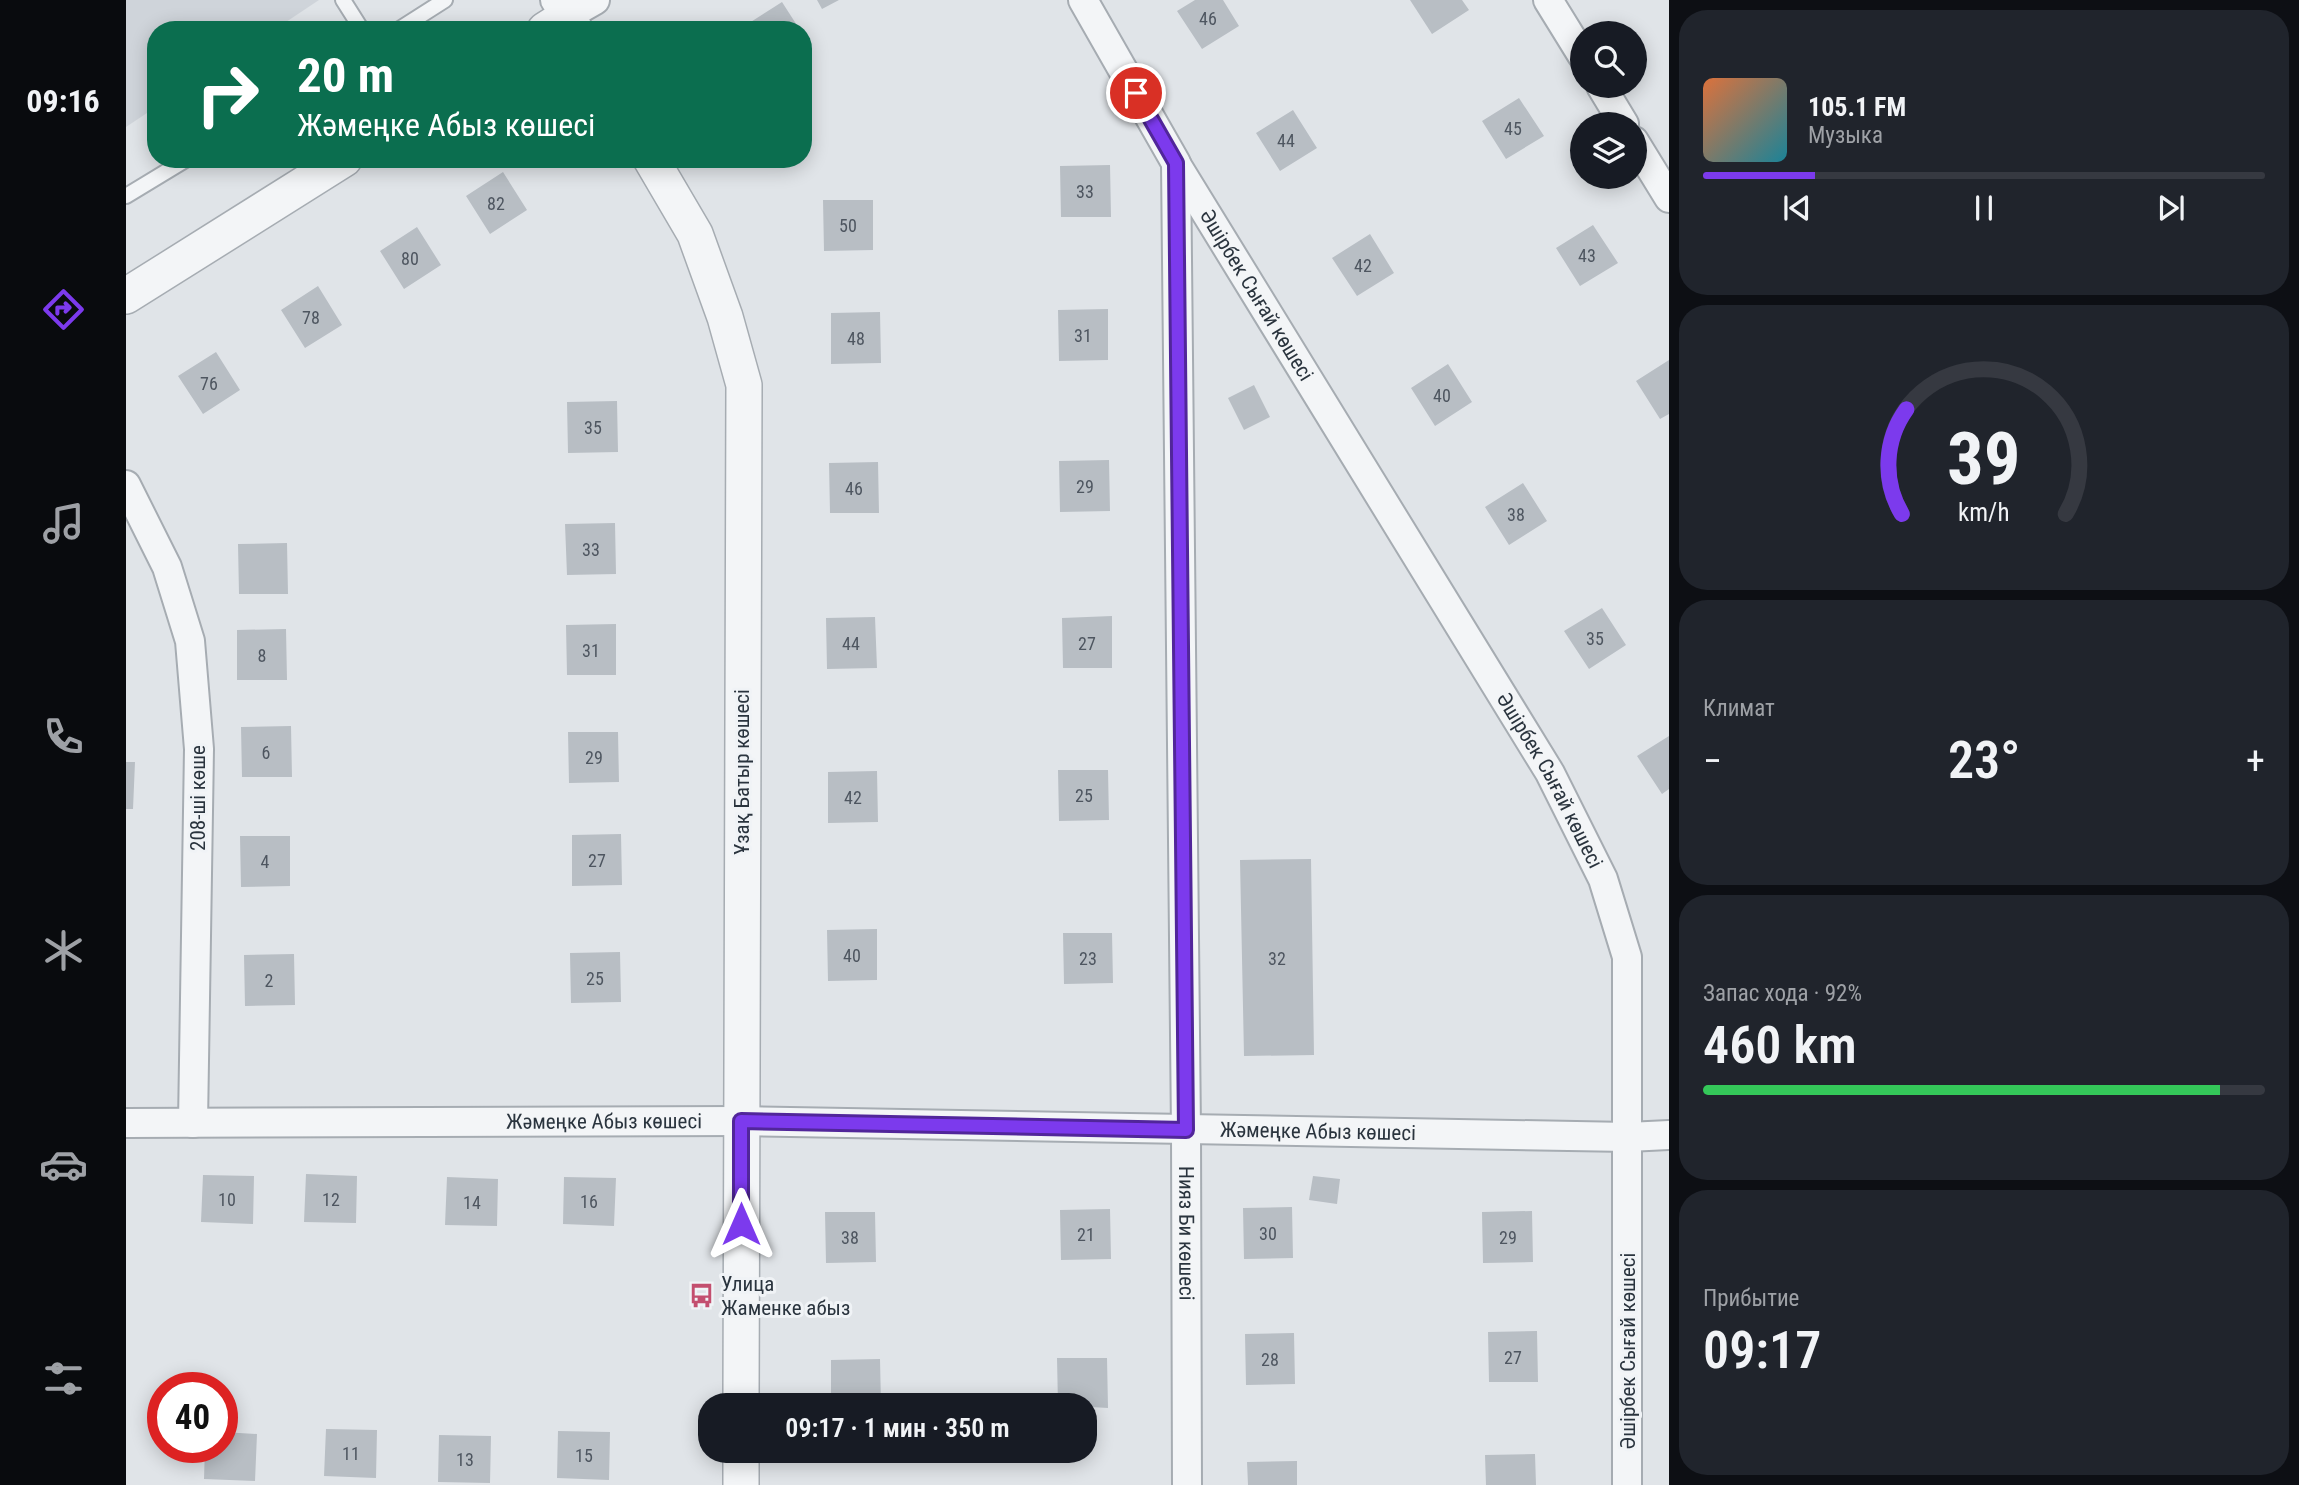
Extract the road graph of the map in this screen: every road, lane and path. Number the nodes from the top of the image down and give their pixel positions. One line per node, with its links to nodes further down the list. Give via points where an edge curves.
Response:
1 (343, 0): 5 (lane)
2 (445, 0): 6 (lane)
3 (1083, 0): 9 (street, Нияз Би көшесі)
4 (1548, 0): 7 (street)
5 (356, 21)
6 (412, 21)
7 (1570, 36)
8 (1647, 162): 14 (street)
9 (1176, 163): 20 (street, Нияз Би көшесі); 22 (street, Әшірбек Сығай көшесі, via 1550,773 1603,879 1627,957)
10 (172, 168): 13 (lane)
11 (330, 168): 15 (street)
12 (656, 168): 17 (street, Ұзақ Батыр көшесі, via 695,234 744,385)
13 (126, 196)
14 (1669, 198)
15 (126, 296)
16 (126, 485): 19 (street, 208-ші көше, via 167,567 190,640 199,749)
17 (741, 1121): 19 (street, Жәмеңке Абыз көшесі); 20 (street, Жәмеңке Абыз көшесі); 23 (street, Ұзақ Батыр көшесі)
18 (126, 1123): 19 (street, Жәмеңке Абыз көшесі)
19 (193, 1124)
20 (1186, 1130): 22 (street, Жәмеңке Абыз көшесі); 26 (street, Нияз Би көшесі)
21 (1669, 1135): 22 (street, Жәмеңке Абыз көшесі)
22 (1628, 1137): 27 (street, Әшірбек Сығай көшесі)
23 (741, 1393)
24 (741, 1463): 25 (street)
25 (741, 1485)
26 (1187, 1485)
27 (1627, 1485)

